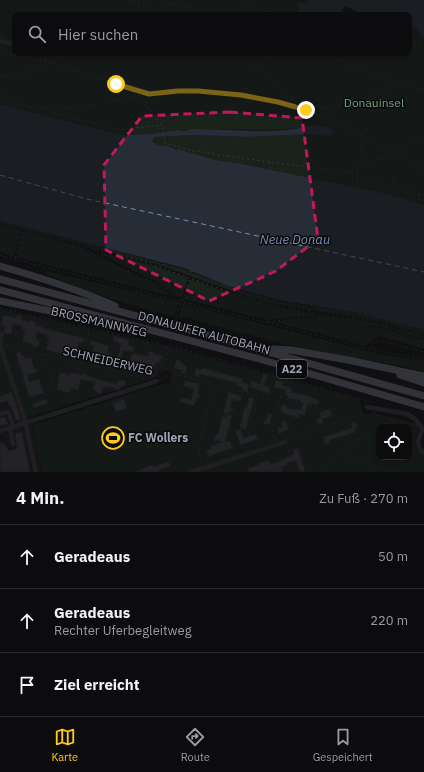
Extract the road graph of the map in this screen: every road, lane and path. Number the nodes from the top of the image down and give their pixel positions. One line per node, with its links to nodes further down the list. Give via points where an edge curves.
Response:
1 (129, 0): 6 (path)
2 (133, 0): 5 (path)
3 (160, 0): 10 (path)
4 (238, 0): 7 (path)
5 (139, 4): 6 (path); 9 (path)
6 (141, 8): 8 (path)
7 (256, 9): 11 (path); 12 (path)
8 (141, 12)
9 (154, 12)
10 (199, 12)
11 (246, 12)
12 (268, 12)
13 (0, 41): 14 (street)
14 (12, 43)
15 (412, 44): 16 (path)
16 (424, 45)
17 (0, 52): 18 (path)
18 (12, 54)
19 (21, 56): 26 (path)
20 (45, 56): 26 (path)
21 (65, 56): 27 (path)
22 (235, 56): 37 (path, via 272,77)
23 (265, 56): 24 (path, via 289,64 297,63)
24 (303, 56)
25 (330, 56): 29 (path)
26 (45, 61): 27 (path)
27 (52, 63): 28 (path, via 26,73); 31 (path)
28 (0, 77)
29 (396, 83): 30 (path); 38 (path, via 387,90 367,97)
30 (424, 91)
31 (149, 94): 33 (path); 37 (path, via 209,91 266,99)
32 (4, 95): 35 (path)
33 (138, 95): 36 (path, via 84,107); 39 (path)
34 (0, 100): 35 (path)
35 (22, 105): 36 (path)
36 (44, 108): 39 (path, via 53,113 114,130)
37 (299, 108): 38 (path)
38 (310, 112): 40 (path)
39 (162, 125): 44 (path, via 166,144 193,151)
40 (362, 134): 42 (path); 45 (path)
41 (424, 140): 43 (path, via 401,147)
42 (391, 151): 43 (path); 45 (path, via 386,157 364,162)
43 (394, 153): 47 (path)
44 (269, 161): 46 (path); 48 (path)
45 (360, 166): 48 (path); 50 (path)
46 (271, 170)
47 (424, 171)
48 (346, 172): 50 (path)
49 (393, 174): 51 (path)
50 (359, 177): 51 (path); 52 (path)
51 (393, 187): 53 (path)
52 (358, 188)
53 (419, 194): 54 (path); 55 (path, via 419,201)
54 (424, 195)
55 (424, 202)
56 (0, 224): 57 (path)
57 (22, 230): 58 (path); 60 (path)
58 (94, 248): 62 (path); 65 (path, via 109,260 162,287)
59 (0, 255): 60 (path)
60 (15, 259): 65 (path)
61 (0, 266): 71 (highway, via 49,280)
62 (190, 277): 67 (path); 70 (path, via 238,295)
63 (0, 279): 71 (highway, DONAUUFER AUTOBAHN / A22)
64 (0, 290): 73 (highway, DONAUUFER AUTOBAHN / A22)
65 (173, 299): 67 (path)
66 (0, 301): 73 (highway, via 75,316)
67 (182, 301): 74 (path); 87 (path, bridge)
68 (312, 304): 70 (path)
69 (0, 308): 75 (path, BROSSMANNWEG)
70 (310, 312): 72 (path)
71 (133, 314): 80 (highway, DONAUUFER AUTOBAHN / A22)
72 (325, 315): 74 (path); 77 (path, via 367,320)
73 (115, 320): 100 (highway, DONAUUFER AUTOBAHN / A22)
74 (267, 322): 81 (path)
75 (90, 328): 79 (path, BROSSMANNWEG); 85 (path)
76 (2, 334): 78 (street)
77 (424, 335)
78 (0, 344): 83 (path, SCHNEIDERWEG); 105 (street)
79 (166, 346): 87 (path); 89 (path, BROSSMANNWEG)
80 (258, 348): 86 (highway, via 291,350); 94 (highway, DONAUUFER AUTOBAHN / A22)
81 (371, 349): 82 (path, via 378,340); 84 (path)
82 (424, 352)
83 (43, 354): 85 (path, SCHNEIDERWEG); 93 (path)
84 (424, 359)
85 (81, 363): 90 (path, SCHNEIDERWEG); 101 (path)
86 (385, 369): 88 (highway); 91 (highway)
87 (161, 372): 90 (path)
88 (424, 376)
89 (286, 378): 96 (path); 98 (path, BROSSMANNWEG)
90 (158, 381): 92 (path, SCHNEIDERWEG, via 172,373); 101 (street)
91 (424, 383)
92 (214, 386): 95 (path, SCHNEIDERWEG); 119 (path, via 199,447)
93 (56, 393)
94 (424, 396)
95 (258, 397): 97 (path, SCHNEIDERWEG); 112 (path)
96 (280, 398): 97 (path); 102 (path)
97 (279, 402): 116 (path, via 272,428)
98 (374, 403)
99 (367, 407): 113 (street, via 407,414 423,429)
100 (424, 407)
101 (69, 409): 105 (street)
102 (325, 410)
103 (0, 414): 108 (street, via 8,412)
104 (364, 414): 114 (path)
105 (25, 423): 108 (street); 120 (street)
106 (384, 424): 107 (path)
107 (394, 424)
108 (12, 427): 111 (street); 115 (street)
109 (376, 429): 117 (path)
110 (412, 430): 113 (path)
111 (0, 431)
112 (248, 434)
113 (420, 434): 118 (street, via 418,445)
114 (285, 442): 116 (street); 122 (path)
115 (13, 444)
116 (277, 445): 119 (street)
117 (339, 452): 123 (path); 124 (path)
118 (424, 453)
119 (201, 469): 121 (street)
120 (36, 472)
121 (192, 472)
122 (295, 472)
123 (319, 472)
124 (392, 472)

